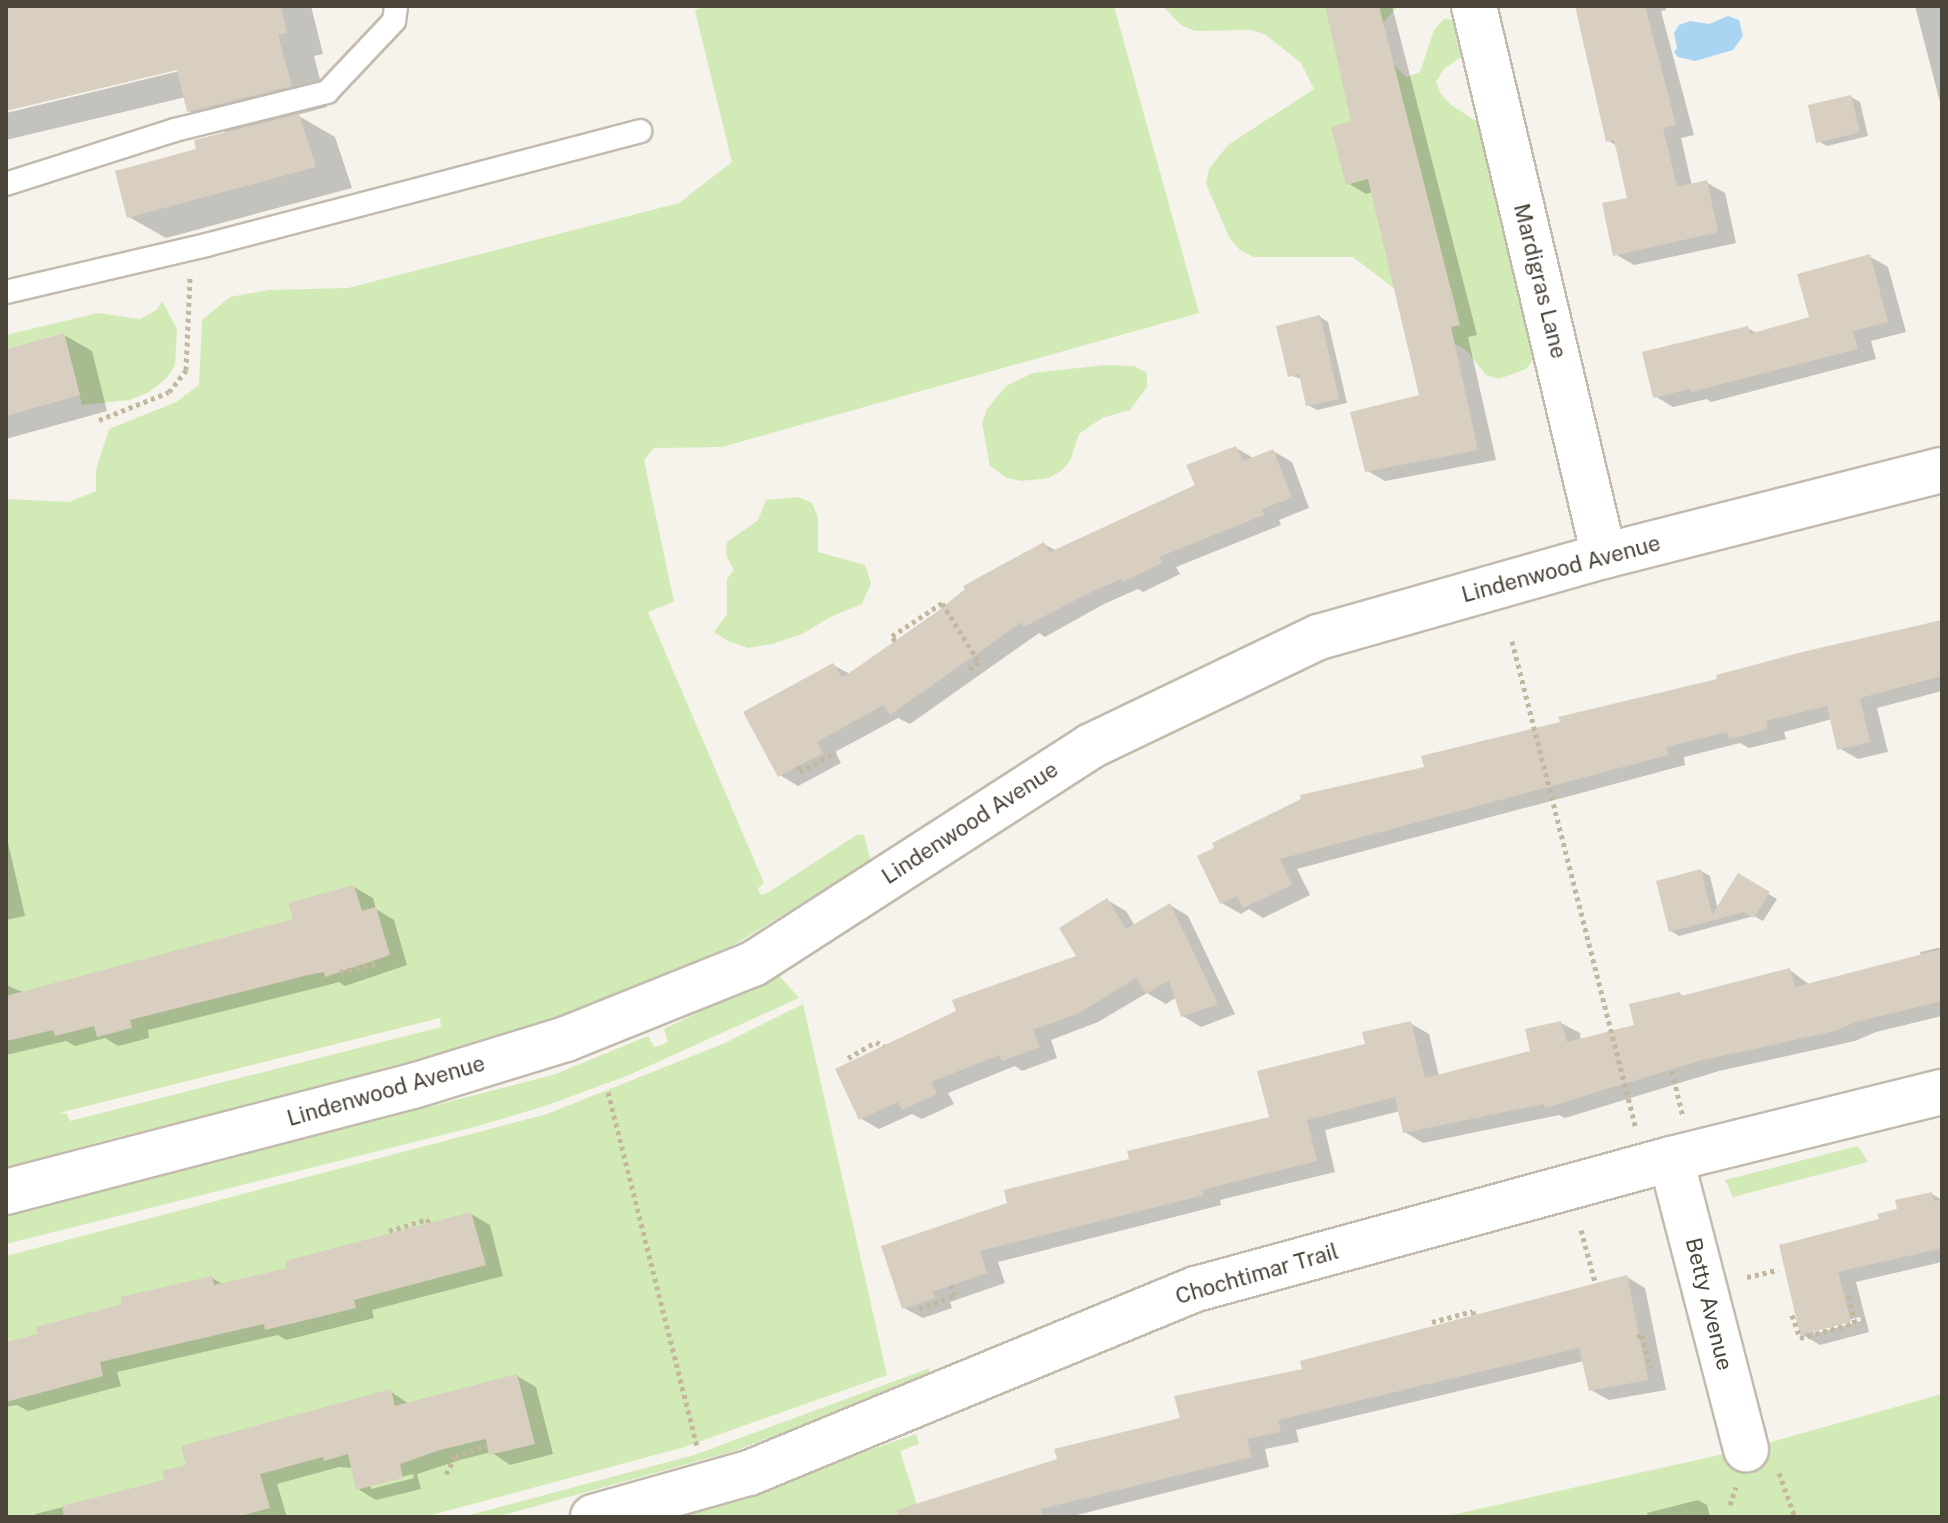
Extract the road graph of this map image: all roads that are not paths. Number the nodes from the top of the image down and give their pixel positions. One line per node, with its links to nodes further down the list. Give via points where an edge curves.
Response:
1 (396, 6): 4 (lane, via 394,21 327,92 175,130)
2 (1474, 6): 7 (street, Mardigras Lane)
3 (640, 131): 5 (lane)
4 (6, 184)
5 (6, 292)
6 (1942, 470): 7 (street, Lindenwood Avenue)
7 (1604, 556): 10 (street, Lindenwood Avenue, via 1413,608 1272,657 1091,746 753,964 566,1039 358,1101)
8 (1942, 1092): 9 (street, Chochtimar Trail)
9 (1678, 1142): 11 (street, Betty Avenue); 12 (street, Chochtimar Trail, via 1196,1289 749,1473)
10 (6, 1192)
11 (1741, 1469)
12 (593, 1517)

